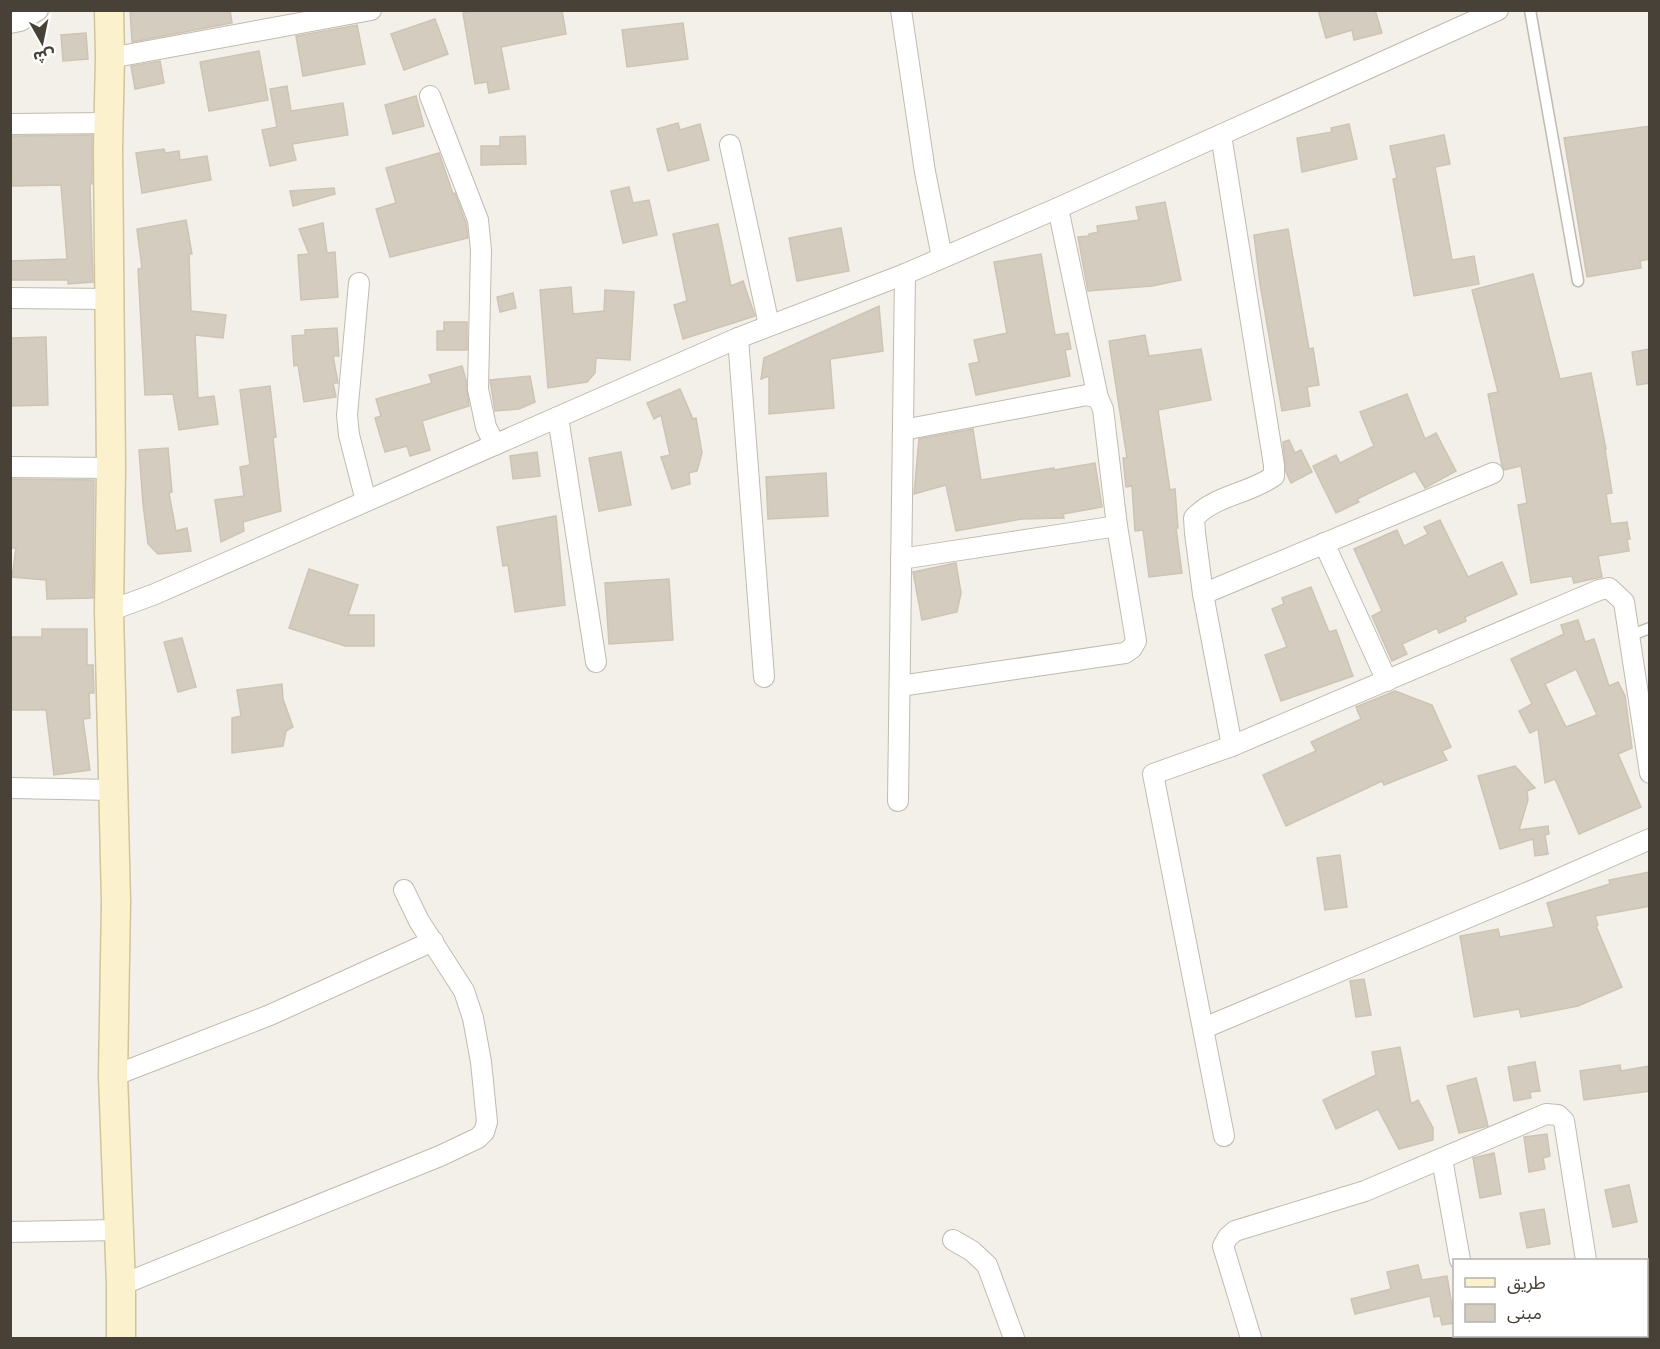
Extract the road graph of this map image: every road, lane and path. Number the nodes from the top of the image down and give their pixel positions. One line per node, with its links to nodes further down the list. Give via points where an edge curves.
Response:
1 (38, 10): 7 (street)
2 (109, 10): 8 (main road)
3 (371, 10): 8 (street)
4 (901, 10): 15 (street)
5 (1498, 10): 12 (street)
6 (1530, 10): 17 (lane)
7 (10, 23)
8 (110, 58): 10 (main road)
9 (430, 96): 26 (street, via 478,220 478,389 486,427)
10 (109, 123): 11 (street); 20 (main road)
11 (10, 124)
12 (1221, 135): 14 (street); 34 (street, via 1274,476 1213,502 1194,518)
13 (730, 145): 21 (street)
14 (1058, 208): 15 (street); 23 (street)
15 (942, 257): 16 (street)
16 (905, 274): 21 (street); 25 (street)
17 (1578, 281)
18 (359, 283): 30 (street, via 347,415)
19 (10, 298): 20 (street)
20 (109, 298): 28 (main road)
21 (769, 325): 22 (street)
22 (738, 338): 24 (street); 39 (street)
23 (1098, 398): 25 (street, via 1087,395); 31 (street, via 1103,409)
24 (558, 417): 26 (street); 38 (street)
25 (903, 430): 33 (street)
26 (495, 445): 30 (street)
27 (10, 467): 28 (street)
28 (111, 468): 35 (main road)
29 (1493, 472): 32 (street)
30 (366, 501): 35 (street)
31 (1117, 526): 33 (street); 41 (street, via 1136,640 1132,648 1125,653)
32 (1324, 543): 34 (street); 40 (street)
33 (901, 559): 41 (street)
34 (1203, 594): 42 (street)
35 (109, 611): 45 (main road)
36 (1650, 628): 37 (lane)
37 (1629, 636): 40 (street, via 1624,602 1609,588); 43 (street)
38 (596, 662)
39 (764, 676)
40 (1387, 681): 42 (street)
41 (900, 686): 46 (street)
42 (1232, 746): 50 (street, via 1153,774)
43 (1650, 773)
44 (10, 788): 45 (street)
45 (113, 790): 51 (main road)
46 (898, 801)
47 (1650, 839): 50 (street)
48 (404, 890): 49 (street)
49 (433, 941): 51 (street, via 270,1015); 59 (street, via 464,991 473,1018 487,1122 484,1132 440,1156)
50 (1204, 1028): 52 (street)
51 (113, 1076): 54 (main road)
52 (1224, 1136)
53 (1443, 1160): 57 (street); 58 (street, via 1546,1114 1558,1115 1564,1121); 62 (street, via 1365,1191 1235,1231 1228,1237 1223,1246)
54 (119, 1230): 55 (street); 59 (main road)
55 (10, 1232)
56 (953, 1240): 61 (street, via 987,1265)
57 (1460, 1259)
58 (1586, 1259)
59 (121, 1286): 60 (main road)
60 (120, 1338)
61 (1014, 1338)
62 (1251, 1338)

